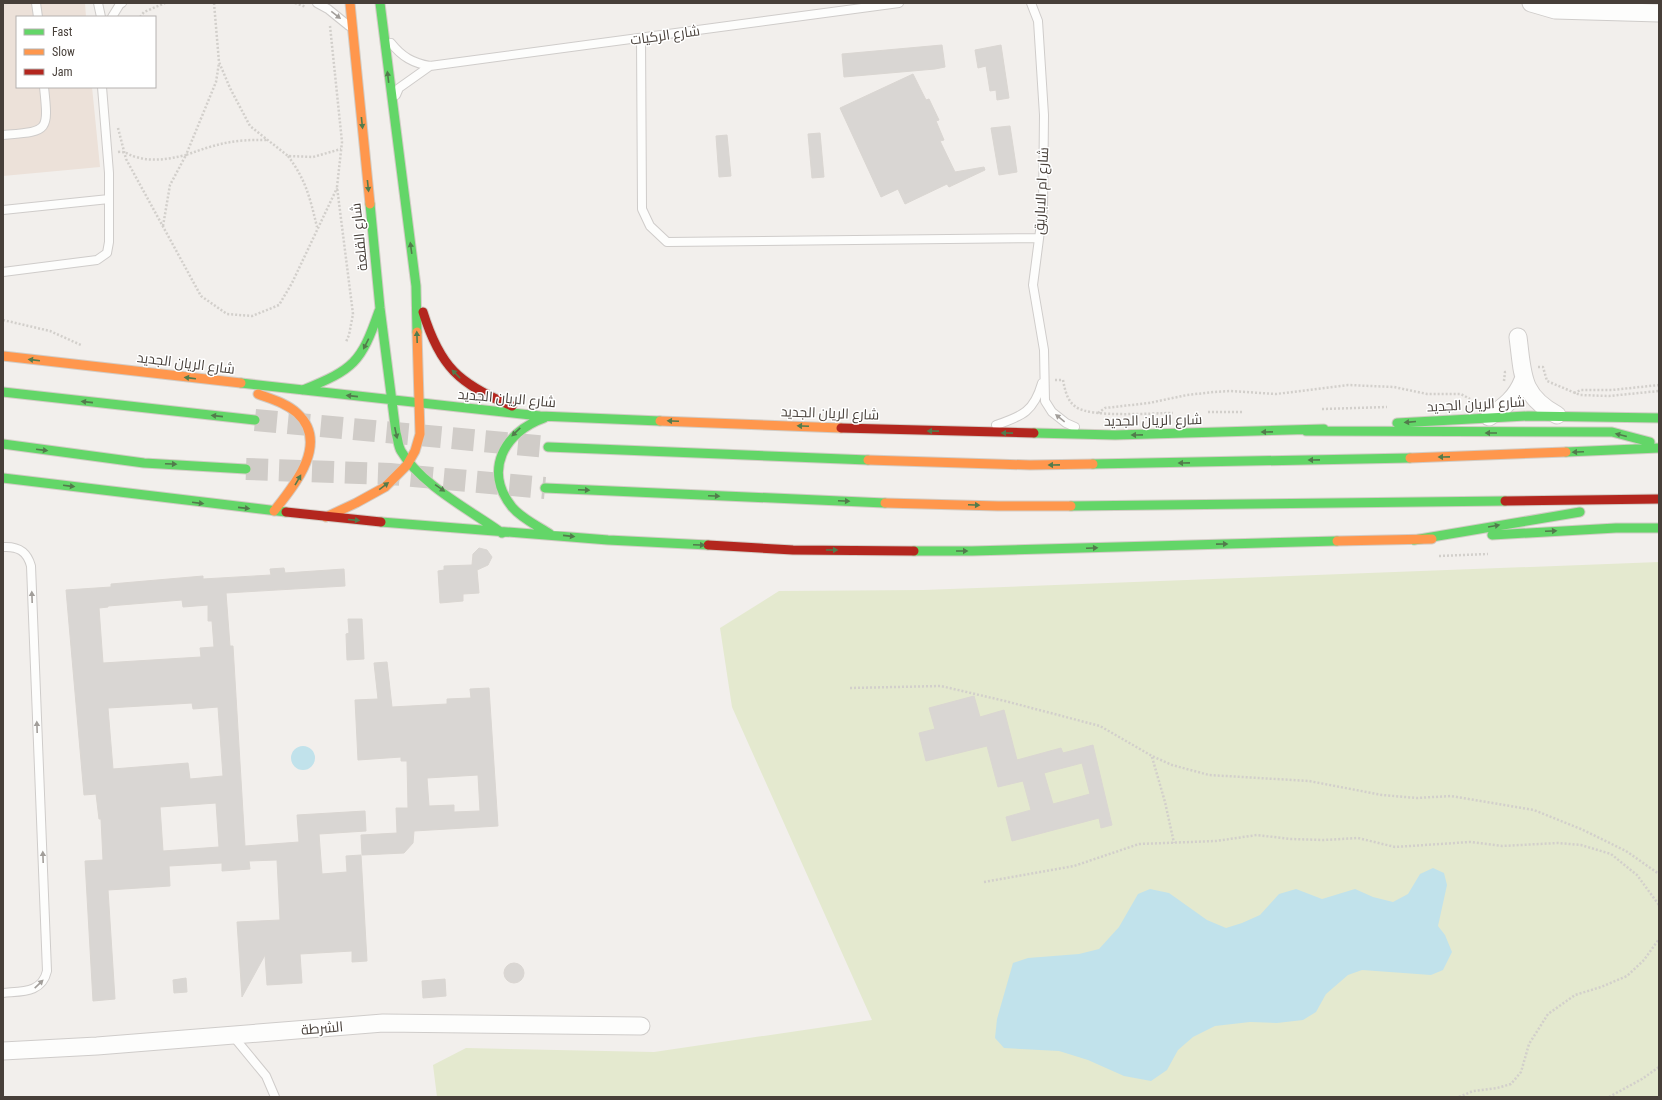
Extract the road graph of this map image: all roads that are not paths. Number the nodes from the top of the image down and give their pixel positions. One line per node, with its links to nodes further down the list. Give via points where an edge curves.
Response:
1 (36, 3): 11 (lane)
2 (98, 3): 12 (lane)
3 (122, 3): 13 (lane)
4 (317, 3): 14 (lane, one-way to 14)
5 (350, 3): 14 (main road, شارع القلعة)
6 (380, 3): 15 (main road)
7 (899, 3): 16 (lane, شارع الركيات)
8 (1031, 3): 24 (lane, شارع ام الاباريق, via 1038,21 1044,115 1043,208)
9 (1531, 3): 10 (street, via 1555,10)
10 (1659, 13)
11 (38, 16)
12 (101, 16)
13 (113, 16)
14 (353, 29): 27 (main road, شارع القلعة, one-way to 27)
15 (383, 32): 17 (lane, شارع الركيات, via 398,52 414,63); 20 (main road, one-way to 15)
16 (641, 38): 17 (lane, شارع الركيات); 24 (lane, via 642,209 650,226 667,242)
17 (430, 66): 20 (lane, شارع الركيات, via 399,88)
18 (44, 88): 21 (lane, via 47,117 43,127 34,132)
19 (102, 88): 22 (lane)
20 (392, 107): 26 (main road, one-way to 20)
21 (3, 135)
22 (109, 198): 23 (lane); 25 (lane, via 109,242 107,252 97,260)
23 (3, 210)
24 (1039, 238): 30 (lane, شارع ام الاباريق, via 1034,285 1044,350)
25 (3, 272)
26 (416, 286): 36 (main road, one-way to 26); 38 (main road, one-way to 26, via 490,398 466,384 443,361 429,332)
27 (380, 308): 33 (main road, one-way to 33, via 366,345 357,359 327,380); 35 (main road, شارع القلعة)
28 (1518, 337): 31 (street)
29 (3, 356): 32 (main road, شارع الريان الجديد, one-way to 29)
30 (1044, 379): 44 (lane, شارع ام الاباريق, via 1038,400 1025,413); 45 (lane, شارع ام الاباريق, one-way to 30, via 1066,423 1052,412 1045,401)
31 (1524, 380): 37 (street, via 1534,399); 40 (street, via 1510,404)
32 (228, 382): 33 (main road, شارع الريان الجديد); 55 (main road, one-way to 32, via 302,472 309,448 308,427 299,415 284,404)
33 (301, 391): 35 (main road, شارع الريان الجديد, one-way to 33)
34 (3, 392): 42 (main road, one-way to 34)
35 (391, 400): 36 (main road, شارع الريان الجديد); 50 (main road, شارع القلعة, one-way to 50, via 400,450)
36 (419, 404): 38 (main road, شارع الريان الجديد); 50 (main road, via 420,434 418,446)
37 (1557, 415): 40 (main road, شارع الريان الجديد); 41 (main road, شارع الريان الجديد)
38 (540, 416): 39 (main road, شارع الريان الجديد)
39 (551, 416): 44 (main road, شارع الريان الجديد, one-way to 39); 59 (main road, one-way to 59, via 534,420 507,442 500,458 499,475 503,492 512,507)
40 (1489, 417): 43 (main road, شارع الريان الجديد, one-way to 43)
41 (1659, 418)
42 (256, 420)
43 (1306, 431): 45 (main road, شارع الريان الجديد, one-way to 45); 47 (main road, one-way to 43, via 1612,432)
44 (972, 432): 45 (main road, شارع الريان الجديد, one-way to 44)
45 (1095, 435)
46 (3, 444): 51 (main road, one-way to 51, via 144,463)
47 (1659, 444)
48 (548, 447): 49 (main road, one-way to 48, via 1483,456 1030,465)
49 (1659, 448)
50 (410, 463): 56 (main road, one-way to 50, via 381,489); 58 (main road, شارع القلعة, one-way to 58, via 436,486)
51 (246, 469)
52 (3, 478): 55 (main road, one-way to 55)
53 (545, 488): 54 (main road, one-way to 54, via 998,506)
54 (1659, 499): 60 (main road, one-way to 54)
55 (274, 511): 56 (main road)
56 (325, 517): 58 (main road, one-way to 58)
57 (1659, 528): 60 (main road, one-way to 57, via 1616,528)
58 (502, 533): 59 (main road)
59 (550, 534): 60 (main road, one-way to 60, via 608,540 801,550 972,551)
60 (1414, 540)
61 (3, 547): 62 (lane, one-way to 61, via 33,990 42,983 47,971 31,566 22,550 12,546)
62 (3, 993)
63 (642, 1026): 64 (street, الشرطة, via 383,1023)
64 (233, 1035): 65 (street, الشرطة); 66 (lane, via 266,1076)
65 (3, 1051)
66 (274, 1097)

